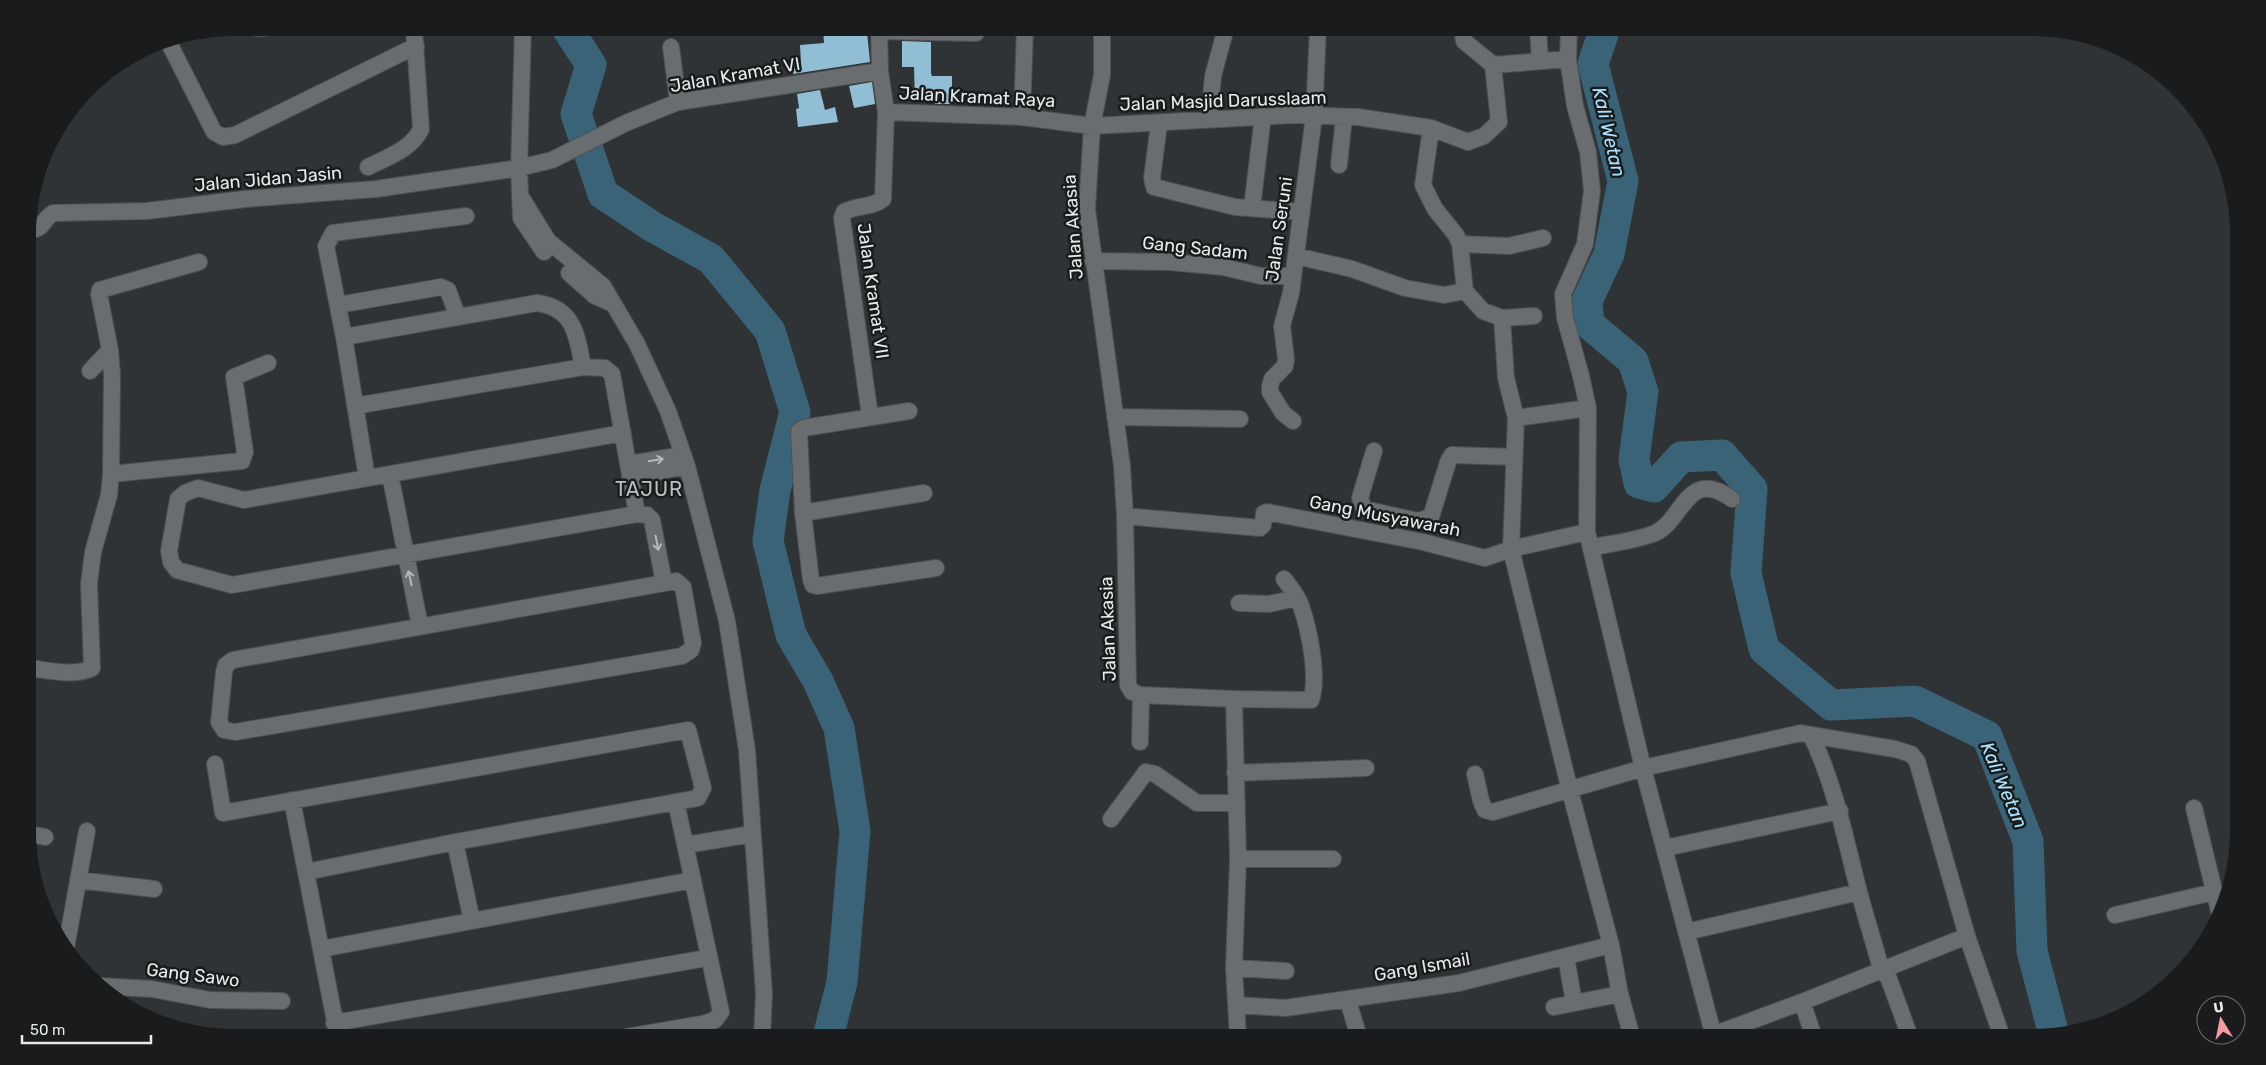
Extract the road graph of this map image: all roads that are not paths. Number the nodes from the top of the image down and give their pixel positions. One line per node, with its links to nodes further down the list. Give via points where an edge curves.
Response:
1 (415, 36): 11 (street)
2 (523, 36): 30 (street)
3 (879, 36): 17 (street, Jalan Kramat Raya)
4 (1025, 36): 23 (street)
5 (1102, 36): 26 (street, Jalan Akasia, via 1102,75)
6 (1224, 36): 24 (street, via 1213,76)
7 (1318, 36): 21 (street, Jalan Seruni)
8 (1463, 36): 16 (street, via 1464,41)
9 (1538, 36): 15 (street)
10 (1568, 36): 14 (street)
11 (416, 46): 13 (street, via 235,135 223,137 214,132); 29 (street, via 421,129 416,140 405,148)
12 (670, 46): 18 (street)
13 (171, 47)
14 (1568, 59): 15 (street); 52 (street, via 1575,106 1588,152 1592,191 1585,244 1563,294 1565,318)
15 (1540, 61): 16 (street)
16 (1493, 65): 27 (street, Jalan Masjid Darusslaam, via 1499,122 1484,136 1468,142)
17 (880, 71): 18 (street, Jalan Kramat VI); 19 (street, Jalan Kramat Raya)
18 (678, 102): 30 (street, Jalan Kramat VI, via 626,123 552,160)
19 (886, 112): 23 (street, Jalan Kramat Raya); 54 (street, Jalan Kramat VII, via 883,199 878,203 850,208 842,218)
20 (1263, 116): 21 (street, Jalan Masjid Darusslaam); 24 (street, Jalan Masjid Darusslaam); 31 (street)
21 (1314, 116): 22 (street, Jalan Masjid Darusslaam); 32 (street, Jalan Seruni)
22 (1344, 116): 27 (street, Jalan Masjid Darusslaam); 28 (street)
23 (1022, 117): 26 (street, Jalan Kramat Raya)
24 (1209, 118): 25 (street, Jalan Masjid Darusslaam)
25 (1159, 124): 26 (street, Jalan Masjid Darusslaam); 31 (street, via 1152,178 1154,187 1234,208)
26 (1092, 126): 38 (street, Jalan Akasia, via 1088,209)
27 (1431, 128): 36 (street, via 1424,185 1435,209)
28 (1338, 165)
29 (368, 167)
30 (519, 168): 34 (street, Jalan Jidan Jasin, via 376,189 245,199 147,211 54,213); 62 (street, via 521,197 548,241 603,286 637,344 668,411)
31 (1252, 208): 32 (street)
32 (1302, 212): 37 (street, Jalan Seruni)
33 (466, 216): 42 (street, via 333,234 326,246)
34 (36, 230)
35 (1542, 238): 36 (street, via 1509,246)
36 (1460, 244): 41 (street)
37 (1296, 256): 40 (street, Jalan Seruni); 41 (street, via 1352,268 1405,288 1444,296)
38 (1093, 261): 40 (street, Gang Sadam, via 1170,262 1223,267 1261,276); 55 (street, Jalan Akasia)
39 (199, 262): 47 (street, via 100,290)
40 (1293, 276): 58 (street, Jalan Seruni, via 1282,326 1285,366 1272,379 1270,386 1270,392 1283,412)
41 (1465, 291): 45 (street, via 1483,311)
42 (338, 305): 43 (street, via 441,287 448,290); 46 (street)
43 (457, 316): 46 (street); 49 (street, via 537,303 549,305 566,317 576,330)
44 (1534, 316): 45 (street)
45 (1502, 318): 56 (street, via 1506,378)
46 (344, 337): 51 (street)
47 (110, 350): 50 (street); 64 (street)
48 (268, 363): 64 (street, via 234,377 245,452 242,461)
49 (583, 367): 51 (street); 59 (street, via 605,368 612,374)
50 (90, 371)
51 (355, 406): 66 (street)
52 (1588, 408): 56 (street); 72 (street)
53 (909, 411): 54 (street)
54 (870, 416): 69 (street, via 799,431)
55 (1115, 417): 57 (street); 71 (street, Jalan Akasia)
56 (1516, 418): 61 (street)
57 (1240, 419)
58 (1293, 421)
59 (623, 433): 63 (street); 65 (street)
60 (1374, 451): 61 (street, via 1360,504 1364,508 1418,521 1431,517 1452,455)
61 (1514, 457): 73 (street)
62 (682, 463): 63 (street); 99 (street, via 707,537 729,631 747,750)
63 (630, 470): 70 (street)
64 (112, 474): 81 (street, via 93,552 88,619 92,668 85,671)
65 (390, 474): 66 (street); 74 (street)
66 (367, 478): 74 (street, via 244,500 198,488 184,493 178,499 169,551 171,562 177,570 232,585)
67 (924, 493): 69 (street)
68 (1732, 499): 72 (street, via 1716,490 1704,490 1685,500 1657,532)
69 (803, 513): 75 (street, via 813,585)
70 (637, 514): 74 (street); 77 (street, one-way to 77, via 647,515 652,520)
71 (1126, 516): 73 (street, Gang Musyawarah, via 1261,527 1267,512 1423,542 1485,558); 82 (street, Jalan Akasia, via 1128,685 1132,692)
72 (1589, 540): 73 (street); 88 (street)
73 (1511, 550): 91 (street)
74 (405, 556): 80 (street, one-way to 74)
75 (936, 568)
76 (1284, 579): 78 (street)
77 (664, 583): 80 (street); 80 (street, via 676,581 683,588 693,643 691,650 682,656 235,732 224,730 219,722 226,665 233,660)
78 (1297, 598): 79 (street, via 1269,604); 83 (street, Jalan Akasia, via 1309,637 1314,678 1311,700)
79 (1239, 602)
80 (420, 626)
81 (36, 668)
82 (1141, 695): 83 (street, Jalan Akasia); 85 (street)
83 (1234, 699): 89 (street)
84 (1811, 734): 88 (street, via 1801,733); 96 (street); 115 (street, via 1911,754 1923,776)
85 (1140, 742)
86 (215, 764): 92 (street, via 224,813)
87 (1366, 768): 89 (street)
88 (1643, 768): 91 (street); 102 (street)
89 (1234, 773): 94 (street)
90 (1475, 774): 91 (street, via 1485,810 1493,812)
91 (1570, 791): 117 (street)
92 (292, 800): 93 (street, via 688,730 703,788 698,798); 105 (street)
93 (676, 802): 100 (street); 101 (street)
94 (1237, 803): 97 (street, via 1197,803 1155,774 1146,772); 103 (street)
95 (2194, 808): 110 (street)
96 (1840, 811): 102 (street); 109 (street)
97 (1111, 820)
98 (87, 831): 106 (street)
99 (752, 834): 101 (street); 135 (street, via 764,994)
100 (455, 842): 105 (street); 113 (street)
101 (686, 845): 107 (street)
102 (1665, 848): 114 (street)
103 (1238, 859): 104 (street); 121 (street)
104 (1332, 859)
105 (306, 872): 118 (street)
106 (78, 880): 108 (street); 116 (street)
107 (693, 880): 113 (street); 120 (street)
108 (154, 889)
109 (1859, 892): 114 (street); 122 (street)
110 (2214, 892): 111 (street); 112 (street)
111 (2216, 902)
112 (2115, 915)
113 (472, 920): 118 (street)
114 (1686, 932): 139 (street)
115 (1967, 936): 122 (street); 143 (street)
116 (68, 938)
117 (1611, 945): 119 (street, Gang Ismail); 125 (street)
118 (321, 950): 132 (street)
119 (1566, 956): 126 (street, Gang Ismail, via 1459,983); 129 (street)
120 (708, 958): 133 (street); 134 (street, via 721,1012 715,1020)
121 (1234, 968): 123 (street); 130 (street)
122 (1881, 969): 128 (street); 142 (street, via 1890,979)
123 (1286, 970)
124 (113, 987): 127 (street, Gang Sawo, via 152,989 233,1002)
125 (1620, 994): 129 (street); 138 (street)
126 (1348, 1000): 130 (street, Gang Ismail, via 1285,1008); 137 (street)
127 (282, 1001)
128 (1802, 1002): 140 (street); 141 (street)
129 (1574, 1003): 131 (street)
130 (1237, 1005): 136 (street)
131 (1554, 1007)
132 (336, 1029)
133 (341, 1029)
134 (668, 1029)
135 (762, 1029)
136 (1238, 1029)
137 (1357, 1029)
138 (1630, 1029)
139 (1710, 1029)
140 (1731, 1029)
141 (1811, 1029)
142 (1907, 1029)
143 (1999, 1029)

